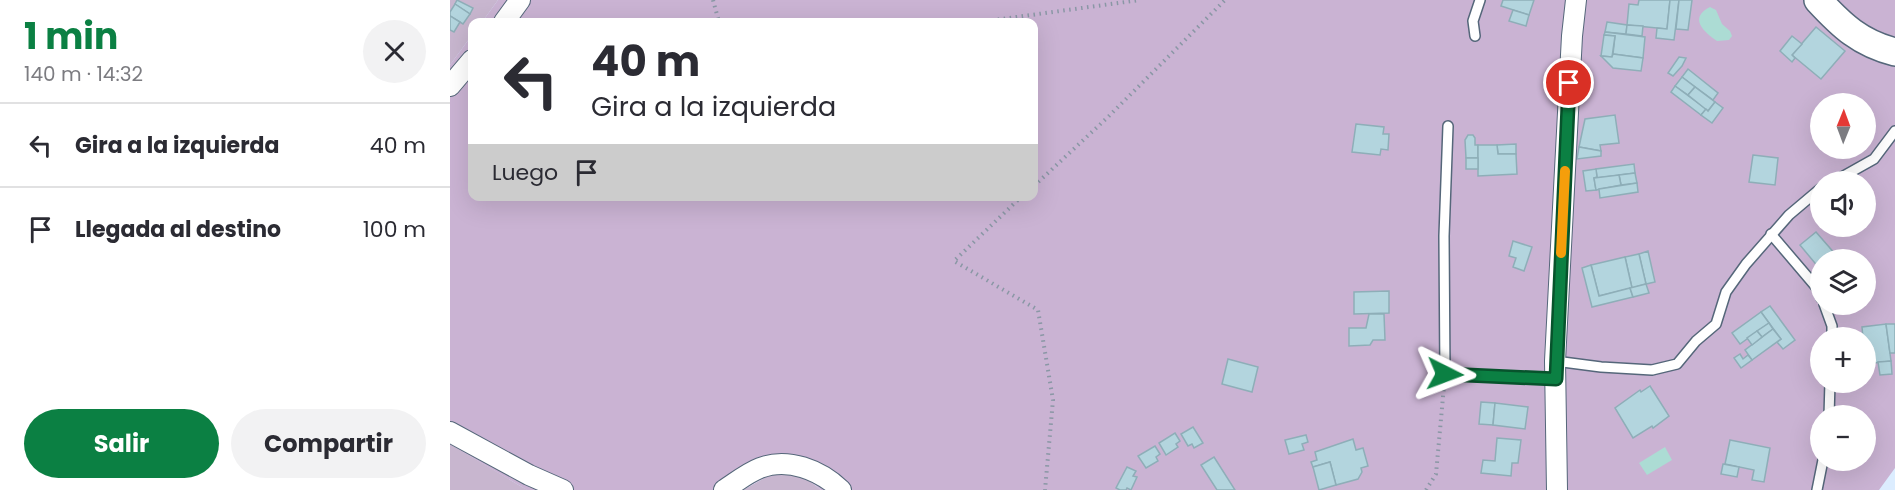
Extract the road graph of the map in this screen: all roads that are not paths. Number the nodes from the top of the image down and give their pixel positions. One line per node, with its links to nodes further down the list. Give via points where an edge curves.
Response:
1 (520, 0): 5 (street)
2 (1480, 0): 6 (lane, via 1473,21)
3 (1576, 0): 16 (street)
4 (1818, 0): 7 (street, via 1841,25 1876,47)
5 (507, 18)
6 (1475, 36)
7 (1895, 52)
8 (468, 65): 9 (street)
9 (450, 86)
10 (1448, 126): 16 (lane, via 1445,374)
11 (1895, 130): 12 (lane, via 1874,159)
12 (1853, 171)
13 (1810, 197): 14 (lane)
14 (1771, 234): 15 (lane); 16 (lane, via 1726,292 1716,324 1677,364 1652,370)
15 (1810, 280)
16 (1555, 370): 22 (street)
17 (450, 432): 19 (street)
18 (1821, 471): 23 (lane)
19 (563, 490)
20 (724, 490): 21 (street, via 758,469 779,464 823,474)
21 (841, 490)
22 (1557, 490)
23 (1817, 490)

